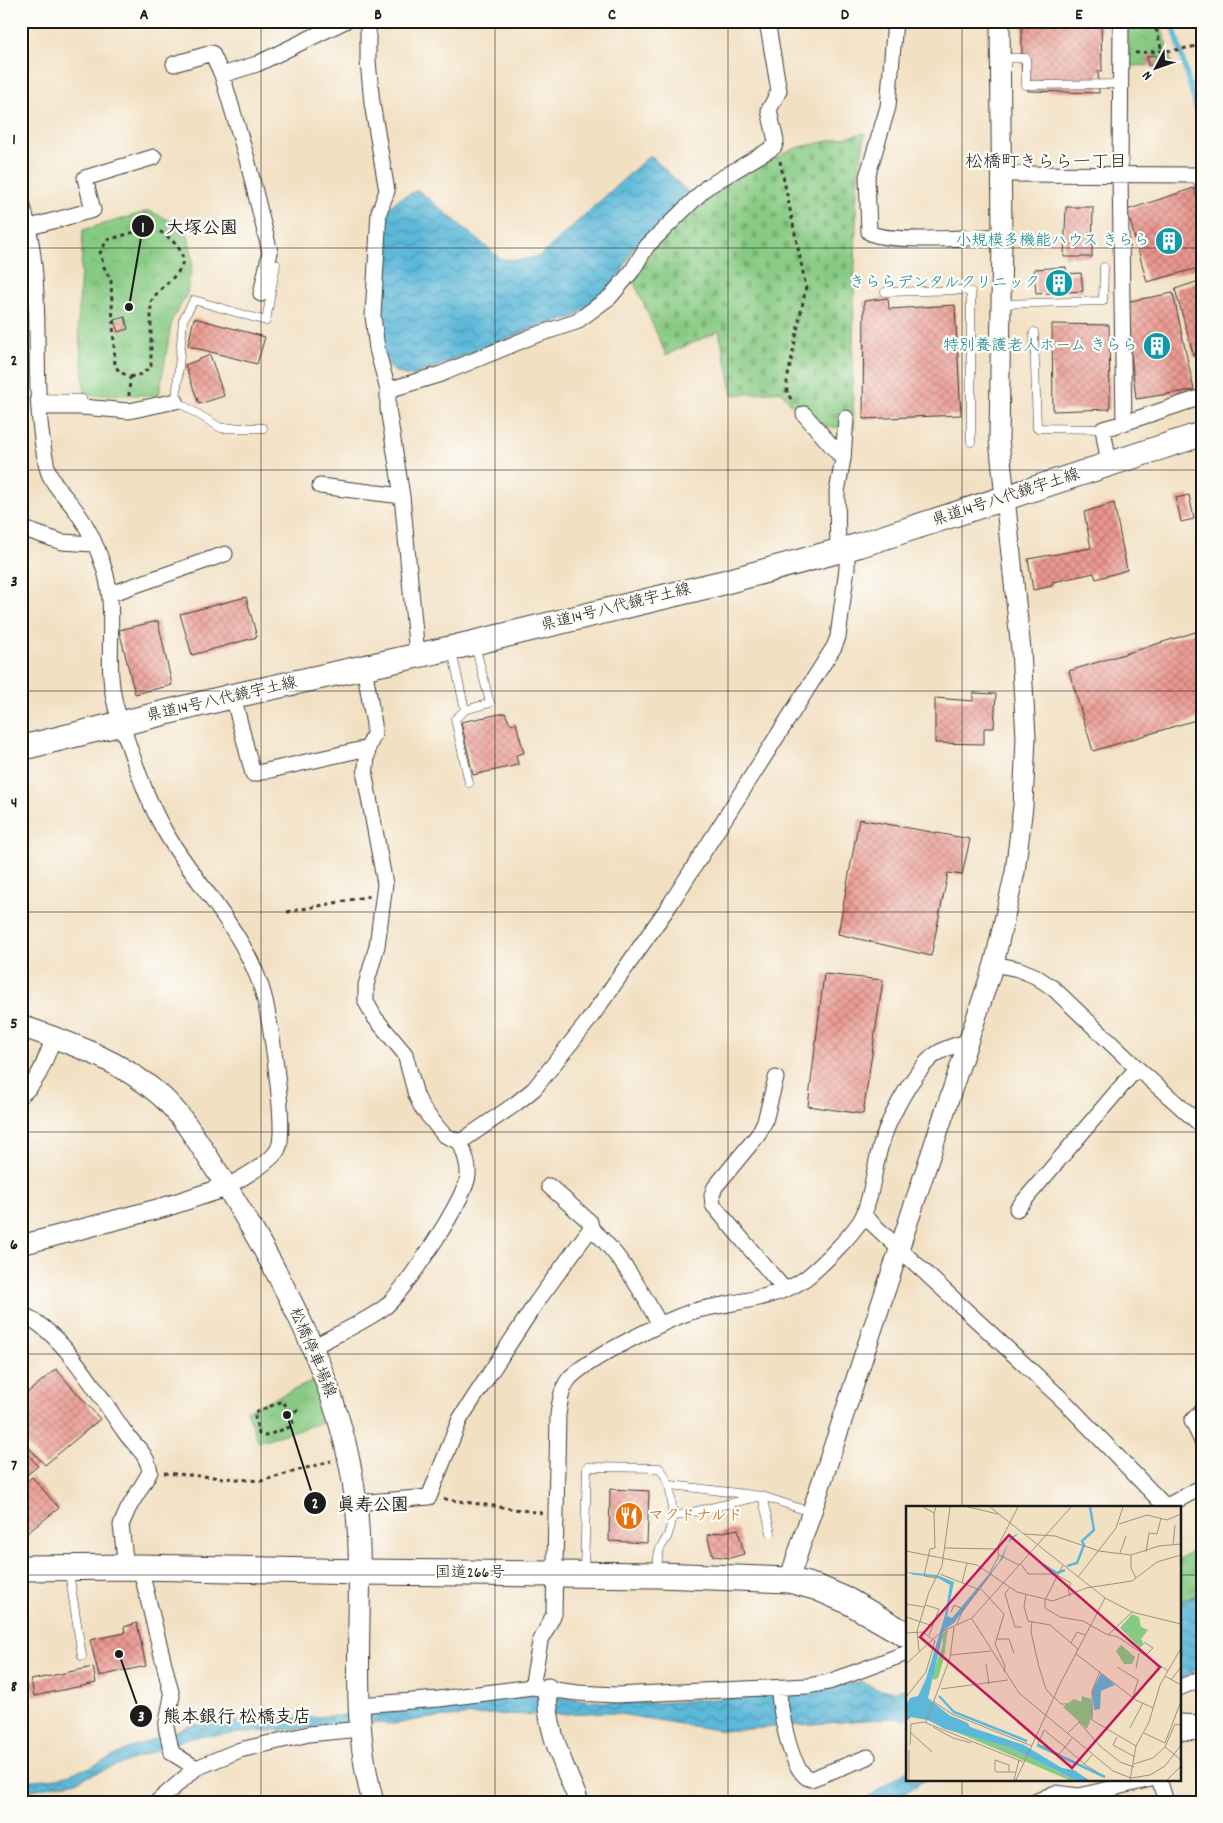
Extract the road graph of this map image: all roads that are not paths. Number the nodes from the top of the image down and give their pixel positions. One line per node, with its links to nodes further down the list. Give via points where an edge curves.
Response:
1 (345, 21): 9 (street, via 257,64)
2 (368, 21): 24 (street, via 372,103 387,191 379,212 373,316 377,349)
3 (767, 21): 24 (street, via 779,86 769,110 776,141 774,148 707,187 647,246 632,272 610,297 576,322)
4 (895, 21): 17 (street, via 888,107 867,177 869,232 892,238)
5 (1000, 21): 7 (street)
6 (1121, 21): 10 (street)
7 (1001, 58): 10 (lane, via 1026,58 1026,85); 12 (street)
8 (174, 64): 9 (street, via 212,52)
9 (222, 75): 21 (street, via 270,252)
10 (1122, 84): 13 (street)
11 (154, 157): 16 (street, via 85,178 93,210)
12 (1001, 174): 13 (street); 17 (street)
13 (1120, 174): 14 (street, via 1199,175); 31 (street)
14 (1202, 184)
15 (21, 200): 16 (street)
16 (30, 227): 28 (street, via 34,256)
17 (1002, 236): 22 (street)
18 (276, 264): 27 (lane, via 266,320 194,300 183,320)
19 (1104, 268): 22 (lane, via 1104,301)
20 (885, 292): 35 (lane, via 971,292)
21 (261, 294)
22 (1001, 304): 40 (street, via 999,440)
23 (1034, 332): 33 (lane, via 1037,428)
24 (388, 390): 39 (street)
25 (1202, 397): 31 (street)
26 (82, 399): 28 (lane)
27 (176, 401): 28 (street, via 129,411); 32 (lane, via 221,428)
28 (39, 402): 42 (street, via 49,474 76,511)
29 (804, 414): 36 (street)
30 (846, 418): 36 (street)
31 (1124, 423): 33 (street)
32 (263, 428)
33 (1103, 430): 37 (street)
34 (1202, 434): 37 (main road, 県道14号八代鏡宇土線)
35 (971, 442)
36 (844, 459): 43 (street, via 837,492)
37 (1109, 464): 40 (main road, 県道14号八代鏡宇土線)
38 (320, 486): 39 (street)
39 (402, 496): 48 (street)
40 (1005, 499): 43 (main road, 県道14号八代鏡宇土線); 56 (street, via 1021,650 1026,737 1023,806 1014,872)
41 (21, 528): 42 (street, via 62,542)
42 (94, 544): 45 (street, via 104,566)
43 (842, 550): 46 (main road, 県道14号八代鏡宇土線); 64 (street, via 847,568 834,648 723,824 629,965 534,1089)
44 (225, 554): 45 (street)
45 (110, 594): 52 (street, via 110,681)
46 (475, 643): 47 (main road, 県道14号八代鏡宇土線); 51 (lane, via 490,703)
47 (452, 648): 48 (main road, 県道14号八代鏡宇土線); 51 (lane)
48 (417, 654): 49 (main road, 県道14号八代鏡宇土線)
49 (364, 667): 50 (main road, 県道14号八代鏡宇土線); 54 (street, via 374,724)
50 (233, 696): 52 (main road, 県道14号八代鏡宇土線); 54 (street, via 253,774)
51 (465, 710): 55 (lane, via 455,719)
52 (122, 724): 53 (main road, 県道14号八代鏡宇土線); 66 (street, via 161,824 234,933 260,982 267,1009 281,1117 279,1149)
53 (21, 748)
54 (368, 748): 64 (street, via 365,776 385,893 377,946 366,985 366,1002 400,1044 422,1108 444,1135)
55 (469, 783)
56 (994, 964): 59 (street); 60 (street, via 1018,969 1053,988)
57 (21, 1026): 58 (main road, 松橋停車場線)
58 (54, 1037): 62 (street, via 40,1074 32,1087); 66 (main road, 松橋停車場線, via 99,1055 135,1075 162,1097 186,1124)
59 (966, 1042): 68 (street, via 933,1057 919,1072 890,1121 880,1146); 71 (street)
60 (1137, 1068): 63 (street); 67 (street)
61 (776, 1078): 72 (street, via 758,1135 712,1195 713,1205)
62 (21, 1095)
63 (1202, 1126)
64 (460, 1142): 75 (street, via 468,1176 463,1192 400,1292 385,1307)
65 (550, 1186): 69 (street, via 590,1222)
66 (226, 1187): 70 (street); 75 (main road, 松橋停車場線, via 267,1254)
67 (1017, 1209)
68 (864, 1216): 71 (street); 72 (street, via 824,1264 804,1280)
69 (591, 1228): 74 (street, via 620,1258); 81 (street, via 536,1303 460,1419 430,1497)
70 (21, 1245)
71 (899, 1248): 82 (street, via 1066,1403); 84 (street)
72 (784, 1289): 74 (street, via 696,1310)
73 (21, 1314): 87 (street, via 38,1323 67,1351 129,1438 148,1459 150,1472 121,1525)
74 (660, 1325): 91 (street, via 585,1366 569,1379 561,1395)
75 (311, 1348): 81 (main road, 松橋停車場線, via 332,1399 348,1456)
76 (1202, 1412): 77 (street, via 1192,1421)
77 (1202, 1441)
78 (670, 1485): 80 (lane); 85 (lane); 92 (lane, via 666,1474 659,1468 587,1467)
79 (1202, 1488): 83 (street)
80 (762, 1496): 84 (lane); 85 (lane); 86 (lane)
81 (356, 1503): 90 (main road, 松橋停車場線)
82 (1164, 1506)
83 (1167, 1506)
84 (811, 1512): 94 (street)
85 (671, 1517): 93 (lane, via 669,1534 659,1552)
86 (771, 1533)
87 (133, 1567): 89 (highway, 国道266号); 90 (highway, 国道266号); 106 (street, via 172,1696 166,1727 172,1752)
88 (21, 1568): 89 (highway, 国道266号)
89 (69, 1568): 97 (lane)
90 (361, 1572): 91 (highway, 国道266号); 102 (main road, 松橋停車場線)
91 (556, 1574): 92 (highway, 国道266号); 100 (street, via 554,1614 540,1642)
92 (584, 1574): 93 (highway, 国道266号)
93 (658, 1575): 94 (highway, 国道266号)
94 (789, 1580): 95 (highway, 国道266号, via 848,1601)
95 (906, 1634)
96 (906, 1653): 101 (street, via 829,1682)
97 (82, 1656)
98 (1202, 1678): 99 (street)
99 (1180, 1688)
100 (543, 1690): 101 (street, via 616,1695); 102 (street, via 439,1699); 112 (street, via 558,1749)
101 (778, 1691): 105 (street, via 796,1764 806,1777 811,1779)
102 (360, 1718): 106 (street, via 240,1750); 111 (main road, 松橋停車場線)
103 (1180, 1727): 104 (highway)
104 (1202, 1728)
105 (868, 1757)
106 (196, 1768): 110 (street)
107 (1147, 1780): 109 (street)
108 (1159, 1780): 114 (street)
109 (1070, 1799): 113 (street, via 1062,1793)
110 (157, 1802)
111 (373, 1802)
112 (580, 1802)
113 (1035, 1802)
114 (1166, 1802)

